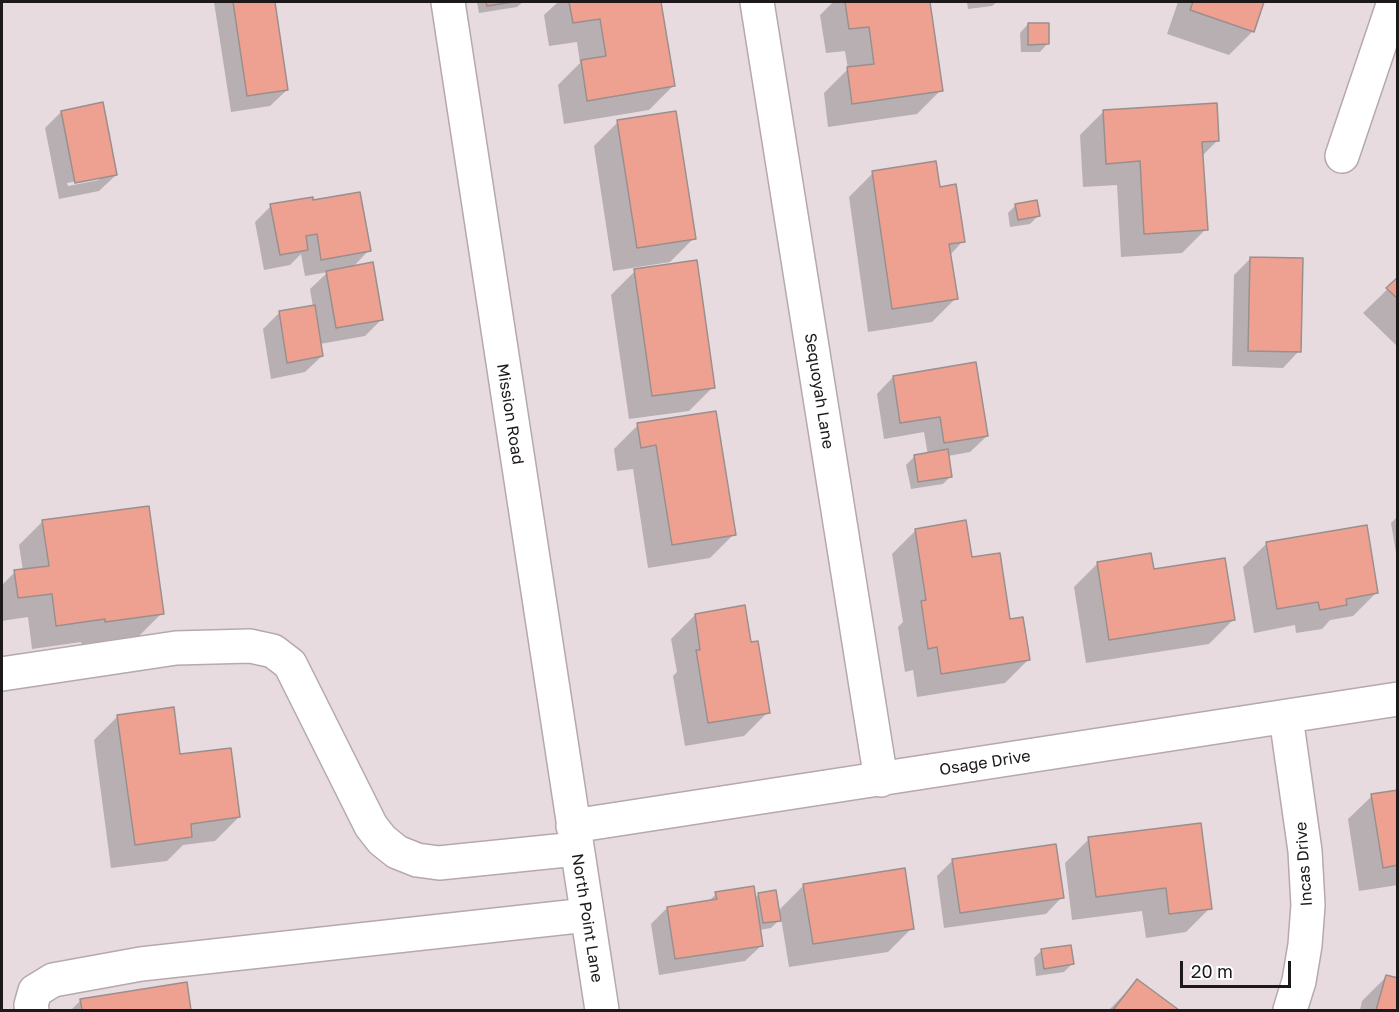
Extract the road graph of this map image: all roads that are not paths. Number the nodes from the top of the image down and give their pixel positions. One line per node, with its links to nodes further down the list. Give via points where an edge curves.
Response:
1 (448, 2): 9 (street, Mission Road)
2 (757, 2): 8 (street, Sequoyah Lane)
3 (1394, 2): 4 (street)
4 (1342, 156)
5 (2, 674): 9 (street, Osage Drive, via 177,648 250,646 273,651 290,664 371,826 397,852 417,860 439,862)
6 (1398, 699): 7 (street, Osage Drive)
7 (1286, 717): 8 (street, Osage Drive); 13 (street, Incas Drive, via 1305,851 1308,905 1299,981)
8 (881, 780): 9 (street, Osage Drive)
9 (574, 837): 10 (street, North Point Lane)
10 (587, 915): 11 (street, via 141,964 53,981 35,991); 12 (street, North Point Lane)
11 (32, 1011)
12 (602, 1011)
13 (1290, 1011)

